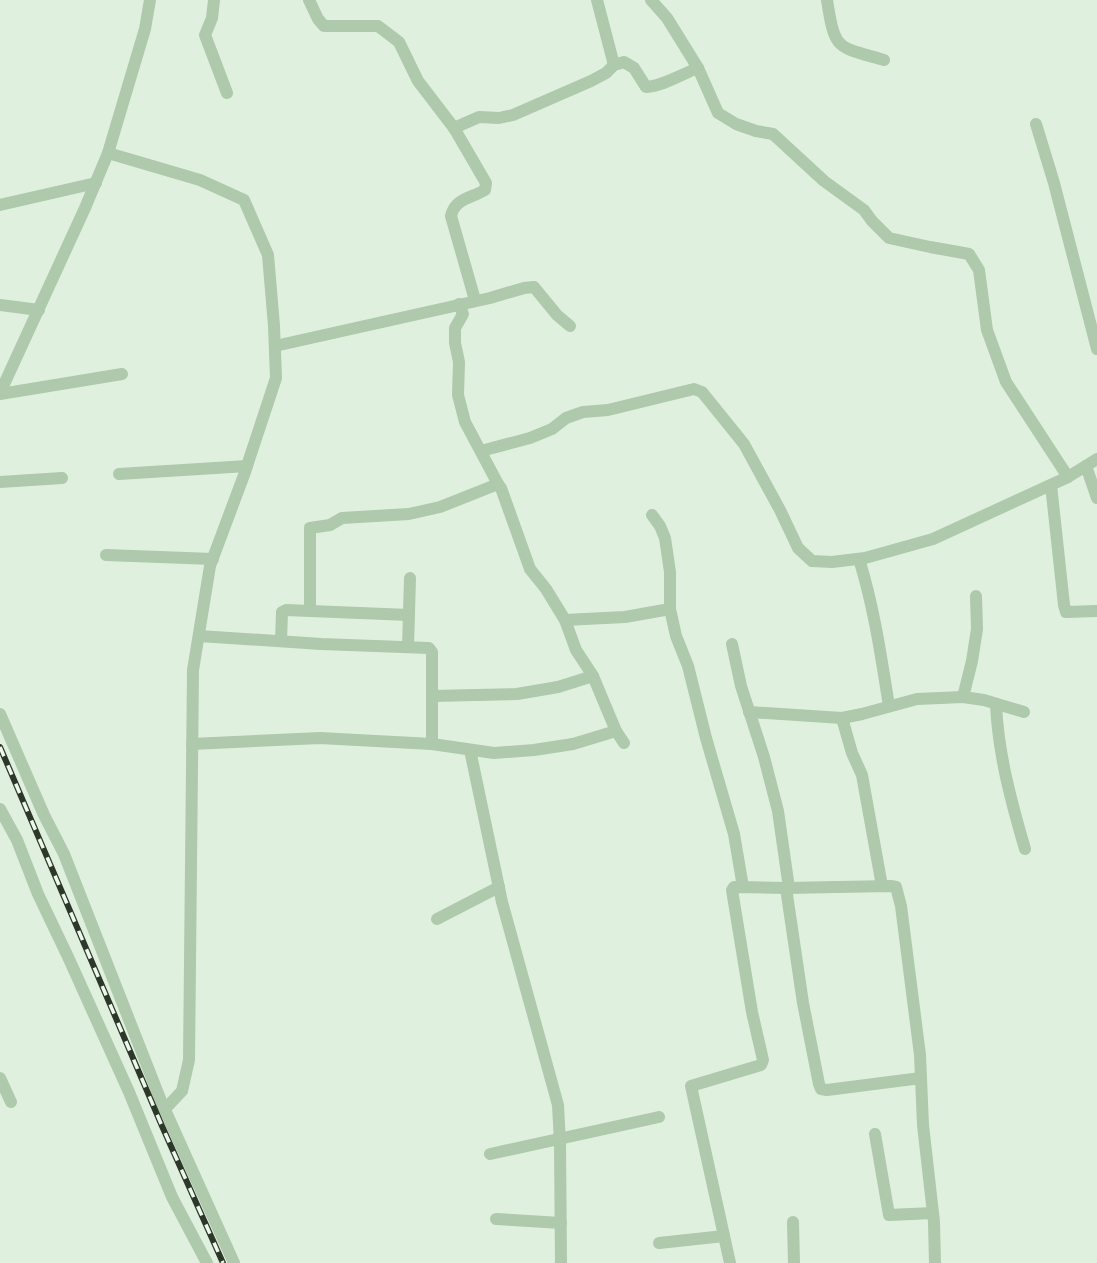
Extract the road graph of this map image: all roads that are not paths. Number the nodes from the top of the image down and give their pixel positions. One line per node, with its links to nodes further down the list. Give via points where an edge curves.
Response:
1 (150, 0): 13 (street)
2 (214, 0): 10 (street, via 205,35)
3 (309, 0): 12 (street, via 324,26 378,26 399,42 425,92)
4 (597, 0): 8 (street)
5 (651, 0): 9 (street)
6 (827, 0): 7 (street, via 838,43)
7 (884, 60)
8 (614, 65): 9 (street, via 629,64 646,87); 12 (street, via 591,81 513,114 479,117)
9 (698, 68): 29 (street, via 718,113 736,124 773,134 824,181 864,209 890,238 969,254 979,270 988,330 1006,382)
10 (227, 93)
11 (1036, 124): 22 (street)
12 (454, 128): 16 (street, via 486,183 485,190 460,200 452,216)
13 (108, 153): 14 (street); 21 (street, via 200,180 244,200 268,255)
14 (96, 183): 15 (street); 19 (street)
15 (0, 205)
16 (475, 300): 17 (street); 20 (street, via 534,287)
17 (459, 303): 21 (street); 25 (street, via 463,314 455,328 458,395 465,422)
18 (0, 304): 19 (street)
19 (39, 310): 24 (street)
20 (570, 326)
21 (275, 346): 27 (street, via 276,378)
22 (1097, 349)
23 (122, 374): 24 (street)
24 (0, 393)
25 (481, 451): 32 (street); 38 (street, via 530,438 583,412 694,389 702,392 744,444 798,548 812,561)
26 (1092, 463): 29 (street); 34 (street)
27 (247, 466): 28 (street); 37 (street)
28 (119, 474)
29 (1068, 477): 33 (street)
30 (62, 478): 31 (street)
31 (0, 482)
32 (498, 484): 42 (street, via 409,514 342,518 330,526 310,528); 45 (street, via 530,569)
33 (1051, 485): 38 (street, via 933,538); 43 (street, via 1066,612)
34 (1097, 498)
35 (652, 515): 41 (street, via 665,538)
36 (106, 555): 37 (street)
37 (213, 559): 46 (street)
38 (859, 559): 54 (street)
39 (410, 578): 44 (street)
40 (976, 596): 52 (street, via 977,629)
41 (670, 609): 45 (street); 68 (street, via 734,834)
42 (310, 611): 44 (street); 47 (street, via 282,612)
43 (1097, 611)
44 (409, 615): 49 (street)
45 (565, 620): 50 (street, via 576,650)
46 (199, 636): 47 (street); 61 (street)
47 (281, 642): 49 (street)
48 (732, 644): 55 (street)
49 (408, 647): 51 (street, via 432,652)
50 (593, 676): 51 (street, via 517,694); 59 (street)
51 (432, 696): 62 (street)
52 (963, 697): 53 (street); 54 (street, via 917,699)
53 (996, 704): 56 (street); 65 (street, via 999,746)
54 (889, 706): 58 (street)
55 (749, 712): 58 (street); 69 (street, via 778,811)
56 (1024, 712)
57 (0, 714): 74 (street, via 64,854)
58 (842, 718): 66 (street, via 862,775)
59 (616, 731): 60 (street); 63 (street, via 534,750)
60 (624, 743)
61 (191, 744): 62 (street, via 320,738); 74 (street, via 189,1060 182,1091)
62 (432, 744): 63 (street)
63 (470, 750): 67 (street)
64 (0, 809): 85 (street, via 18,840 172,1197)
65 (1026, 849)
66 (882, 886): 69 (street); 72 (street, via 898,890)
67 (499, 887): 70 (street); 77 (street, via 558,1105)
68 (743, 887): 69 (street); 83 (street, via 732,890 764,1060 761,1065 691,1086)
69 (788, 888): 72 (street, via 803,1003 821,1088)
70 (437, 919)
71 (0, 1078): 73 (street)
72 (921, 1078): 79 (street)
73 (11, 1102)
74 (165, 1109): 86 (street)
75 (660, 1117): 77 (street)
76 (874, 1134): 79 (street, via 889,1214)
77 (560, 1140): 78 (street); 82 (street)
78 (490, 1154)
79 (933, 1213): 90 (street)
80 (496, 1219): 82 (street)
81 (793, 1222): 89 (street)
82 (561, 1223): 87 (street)
83 (724, 1236): 84 (street); 88 (street)
84 (659, 1243)
85 (207, 1263)
86 (234, 1263)
87 (561, 1263)
88 (730, 1263)
89 (794, 1263)
90 (935, 1263)

